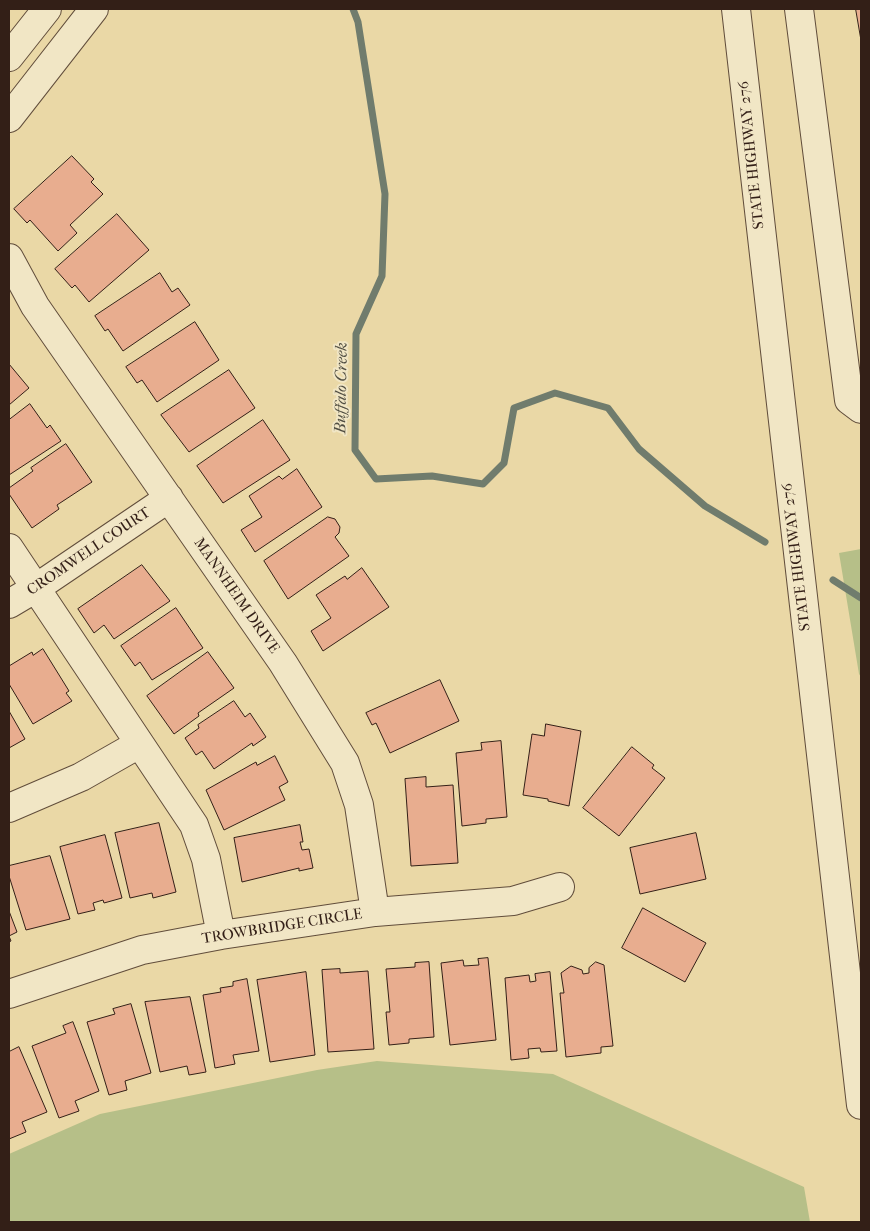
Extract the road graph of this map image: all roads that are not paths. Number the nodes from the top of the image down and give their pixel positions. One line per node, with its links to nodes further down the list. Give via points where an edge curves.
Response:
1 (47, 9): 5 (street)
2 (94, 9): 6 (street)
3 (736, 9): 21 (street, STATE HIGHWAY 276)
4 (799, 9): 10 (street, via 849,400)
5 (9, 58)
6 (9, 118)
7 (9, 258): 9 (street, MANNHEIM DRIVE)
8 (9, 289): 9 (street, MANNHEIM DRIVE)
9 (35, 306): 11 (street, MANNHEIM DRIVE)
10 (861, 409)
11 (169, 498): 13 (street, CROMWELL COURT); 18 (street, MANNHEIM DRIVE, via 283,663 345,763 359,805)
12 (9, 548): 13 (street)
13 (36, 588): 14 (street, CROMWELL COURT); 15 (street)
14 (9, 604)
15 (139, 744): 16 (street, via 80,777); 19 (street, via 194,825 206,859)
16 (9, 808)
17 (560, 887): 18 (street, TROWBRIDGE CIRCLE, via 513,901)
18 (375, 912): 19 (street, TROWBRIDGE CIRCLE)
19 (221, 934): 20 (street, TROWBRIDGE CIRCLE, via 142,950)
20 (9, 994)
21 (861, 1106)

